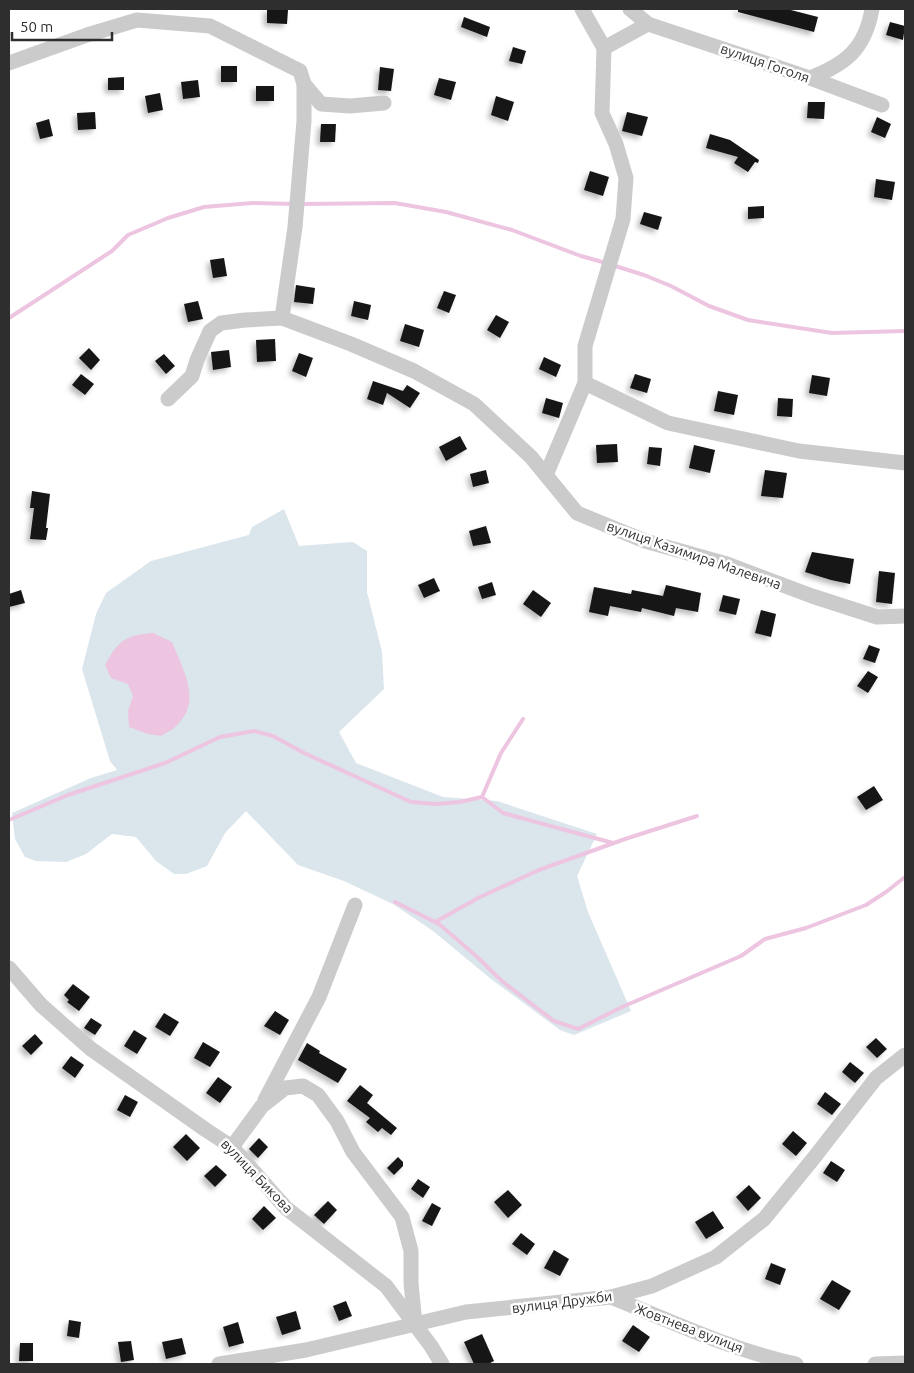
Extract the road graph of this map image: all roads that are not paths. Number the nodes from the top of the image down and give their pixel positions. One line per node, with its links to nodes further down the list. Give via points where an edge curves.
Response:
1 (582, 9): 5 (street)
2 (630, 9): 4 (street)
3 (872, 9): 8 (street, via 869,27 857,49 831,70)
4 (648, 24): 5 (street); 8 (street, вулиця Гоголя)
5 (604, 48): 12 (street, via 602,113 626,178 623,219 585,346)
6 (9, 63): 7 (street, via 137,20 210,26)
7 (302, 78): 9 (street, via 321,104); 11 (street, via 304,121 295,227)
8 (810, 78): 10 (street, вулиця Гоголя)
9 (384, 103)
10 (882, 105)
11 (282, 318): 13 (street, вулиця Казимира Малевича, via 221,323 210,331 192,376); 15 (street, вулиця Казимира Малевича, via 414,371 474,404)
12 (585, 383): 14 (street, via 668,423 799,451); 15 (street)
13 (168, 399)
14 (905, 463)
15 (546, 475): 16 (street, вулиця Казимира Малевича, via 577,513 646,541 727,564 877,617)
16 (905, 616)
17 (355, 906): 20 (street, via 319,997)
18 (9, 968): 21 (street, вулиця Бикова, via 41,1005 91,1050)
19 (905, 1055): 22 (street, вулиця Дружби, via 876,1078 764,1218 716,1256 652,1286)
20 (262, 1106): 21 (street); 23 (street, via 285,1088 303,1086 318,1095 332,1114 353,1152 402,1217 411,1251)
21 (232, 1146): 23 (street, вулиця Бикова, via 286,1208 386,1286)
22 (611, 1298): 23 (street, вулиця Дружби, via 466,1312); 27 (street, Жовтнева вулиця, via 774,1360)
23 (415, 1325): 25 (street, вулиця Дружби, via 306,1350); 26 (street, вулиця Бикова)
24 (905, 1363): 28 (street)
25 (219, 1364)
26 (442, 1364)
27 (796, 1364)
28 (875, 1364)

